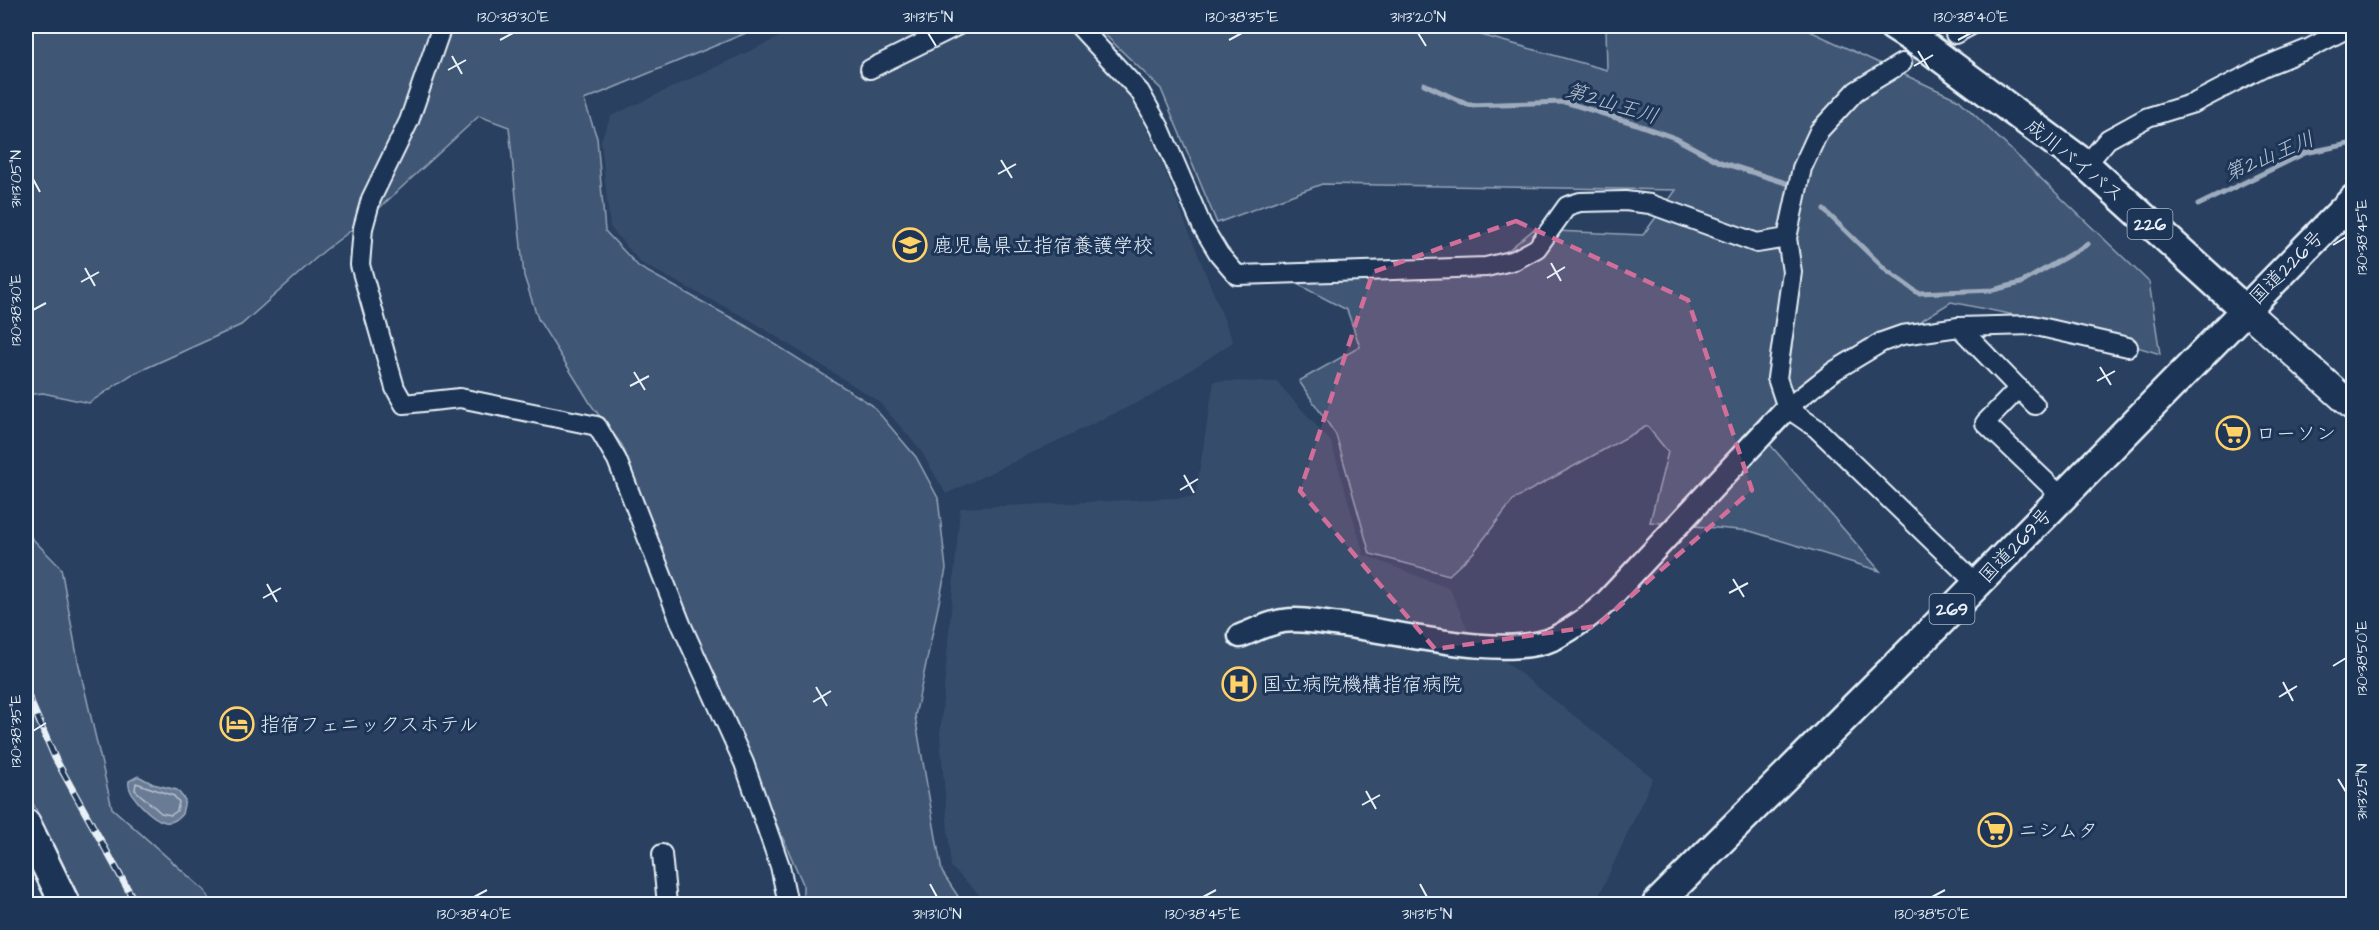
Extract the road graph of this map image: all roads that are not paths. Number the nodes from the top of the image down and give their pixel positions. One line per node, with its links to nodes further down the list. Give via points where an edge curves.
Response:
1 (442, 26): 25 (street, via 409,121 371,198 363,228 360,265 395,388 404,404 460,398 597,426 617,460 681,624 744,763 780,866)
2 (957, 26): 7 (street)
3 (1079, 26): 10 (street, via 1140,92 1160,128 1202,226 1237,275 1486,267 1515,260 1537,248 1567,206 1580,202 1650,204 1757,243)
4 (1893, 26): 8 (highway, 成川バイパス / 226)
5 (2352, 26): 8 (street, via 2193,103 2148,117 2108,139)
6 (1902, 63): 10 (street, via 1856,91 1819,131 1802,168)
7 (870, 69)
8 (2086, 165): 11 (highway, 成川バイパス / 226)
9 (2354, 199): 11 (highway, 国道226号)
10 (1787, 238): 16 (street, via 1792,272 1777,378)
11 (2244, 309): 17 (main road); 18 (highway, 国道269号 / 269)
12 (1959, 327): 13 (street, via 2032,325); 14 (street); 16 (street, via 1902,335 1882,342 1834,371)
13 (2128, 347)
14 (2019, 388): 15 (street); 18 (street, via 1985,423)
15 (2036, 405)
16 (1787, 408): 19 (street, via 1816,428); 20 (street, via 1592,615 1554,639 1514,647 1452,643 1305,621 1283,621)
17 (2354, 408)
18 (2062, 497): 19 (highway, 国道269号 / 269)
19 (1977, 584): 26 (highway, 国道269号 / 269)
20 (1239, 636)
21 (26, 824): 23 (highway)
22 (662, 854): 24 (street)
23 (65, 904)
24 (667, 904)
25 (788, 904)
26 (1657, 904)

